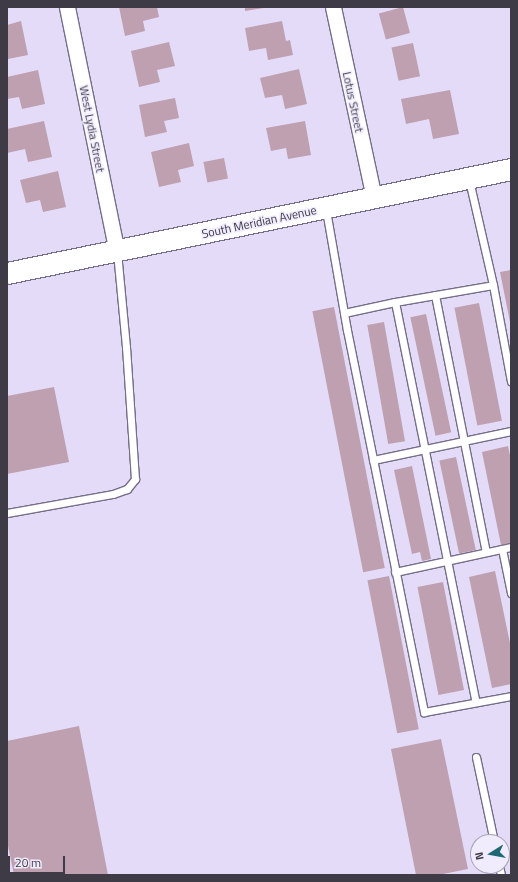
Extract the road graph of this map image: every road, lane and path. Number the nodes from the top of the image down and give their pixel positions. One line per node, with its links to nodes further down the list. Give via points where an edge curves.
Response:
1 (67, 7): 7 (street, West Lydia Street)
2 (333, 7): 5 (street, Lotus Street)
3 (511, 169): 4 (main road, South Meridian Avenue)
4 (468, 178): 5 (main road, South Meridian Avenue); 9 (lane)
5 (374, 198): 6 (main road, South Meridian Avenue)
6 (326, 208): 7 (main road, South Meridian Avenue); 12 (lane)
7 (117, 252): 8 (main road, South Meridian Avenue); 18 (lane, via 129,378 135,479 127,489 113,494)
8 (7, 273)
9 (492, 285): 10 (lane); 13 (lane)
10 (435, 295): 11 (lane); 15 (lane)
11 (395, 302): 12 (lane); 16 (lane)
12 (344, 313): 17 (lane)
13 (511, 381)
14 (511, 432): 15 (lane)
15 (464, 440): 16 (lane); 21 (lane)
16 (425, 448): 17 (lane); 22 (lane)
17 (373, 460): 23 (lane)
18 (7, 513)
19 (511, 547): 20 (lane)
20 (502, 549): 21 (lane); 24 (lane)
21 (486, 552): 22 (lane)
22 (447, 561): 23 (lane); 26 (lane)
23 (395, 572): 26 (lane, via 424,712)
24 (511, 593)
25 (511, 696): 26 (lane)
26 (476, 702)
27 (476, 757): 28 (lane)
28 (492, 834)

